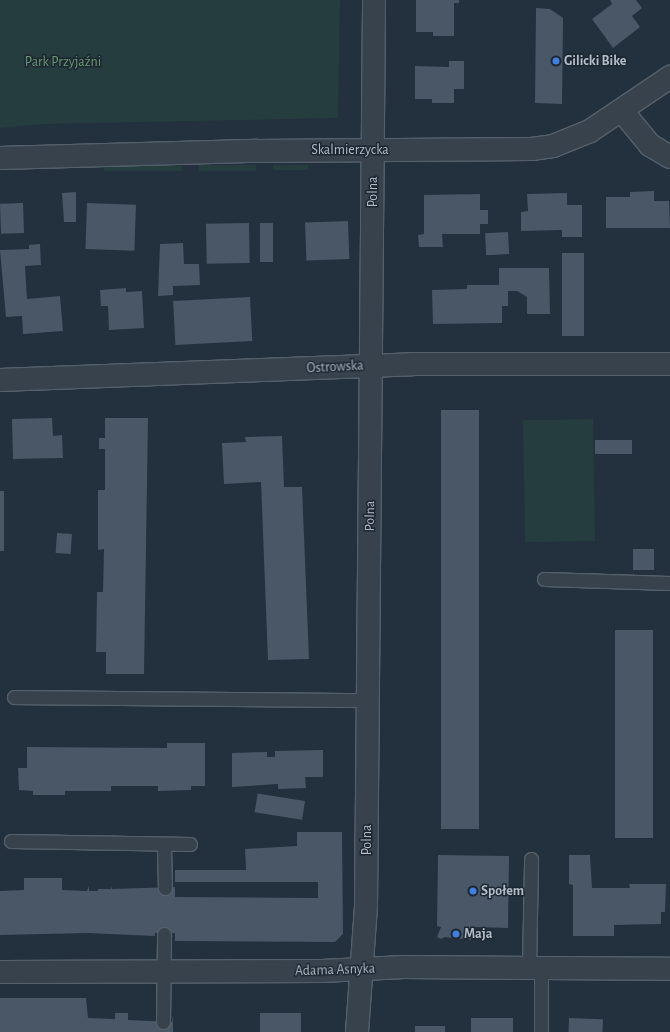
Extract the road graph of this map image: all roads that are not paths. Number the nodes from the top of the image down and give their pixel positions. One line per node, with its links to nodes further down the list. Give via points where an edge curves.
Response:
1 (374, 0): 4 (street, Polna)
2 (670, 77): 3 (street, Skalmierzycka)
3 (622, 111): 4 (street, Skalmierzycka, via 572,140 532,149); 5 (street, via 650,145)
4 (373, 150): 6 (street, Skalmierzycka, via 90,154); 8 (street, Polna)
5 (670, 157)
6 (0, 158)
7 (670, 364): 8 (street, Ostrowska)
8 (371, 365): 9 (street, Ostrowska); 13 (street, Polna)
9 (0, 380)
10 (544, 579): 11 (lane)
11 (670, 583)
12 (14, 697): 13 (lane)
13 (368, 700): 21 (street, Polna)
14 (11, 841): 16 (lane)
15 (190, 844): 16 (lane)
16 (164, 845): 18 (lane)
17 (531, 859): 20 (lane)
18 (165, 888)
19 (164, 934): 23 (lane)
20 (535, 968): 21 (street, Adama Asnyka); 22 (street, Adama Asnyka); 27 (lane)
21 (363, 969): 23 (street, Adama Asnyka); 26 (street, Polna)
22 (670, 969)
23 (164, 971): 24 (street, Adama Asnyka); 25 (lane)
24 (0, 972)
25 (163, 1022)
26 (357, 1032)
27 (541, 1032)

